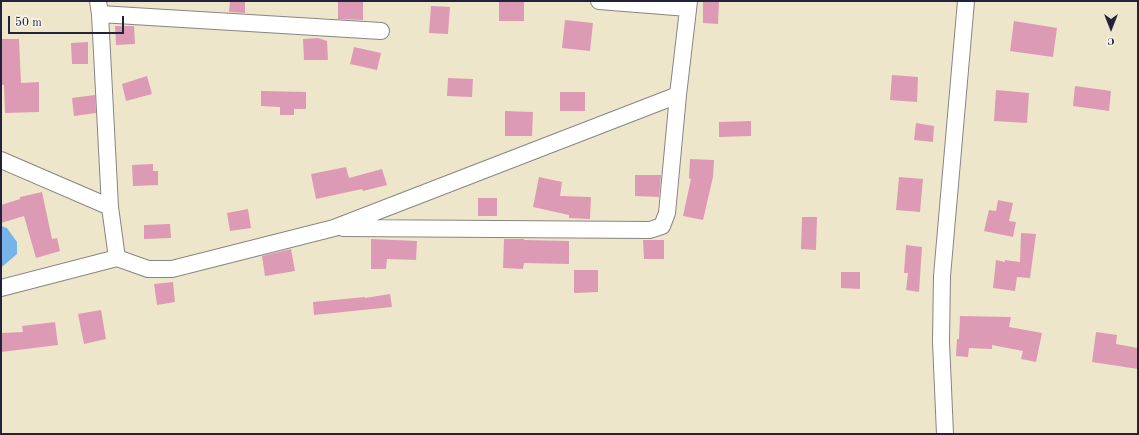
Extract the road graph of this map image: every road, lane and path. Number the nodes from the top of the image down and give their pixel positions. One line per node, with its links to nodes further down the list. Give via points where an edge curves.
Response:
1 (600, 1): 3 (street)
2 (966, 1): 12 (street, via 942,276 941,342)
3 (689, 5): 6 (street)
4 (99, 7): 5 (street); 8 (street)
5 (381, 31)
6 (678, 95): 9 (street); 9 (street, via 667,214 662,226 650,230)
7 (1, 160): 8 (street)
8 (110, 207): 10 (street)
9 (334, 228): 10 (street, via 172,269 148,269)
10 (117, 258): 11 (street)
11 (1, 288)
12 (945, 434)

